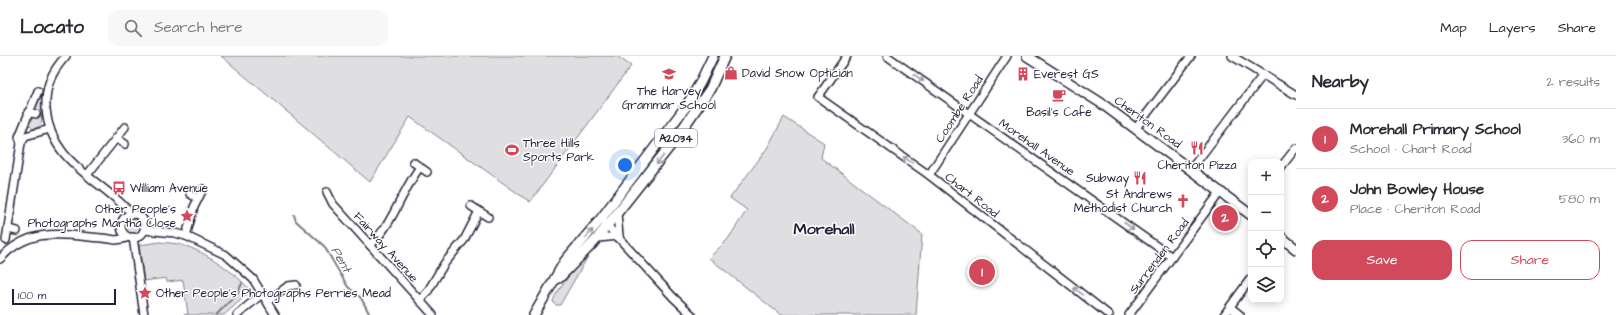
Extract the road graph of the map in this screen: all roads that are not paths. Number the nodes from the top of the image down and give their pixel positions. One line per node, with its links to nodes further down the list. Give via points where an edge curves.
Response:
1 (66, 56): 18 (street, via 52,74 47,92)
2 (712, 56): 43 (main road, A2034, via 687,105)
3 (725, 56): 39 (main road, A2034, one-way to 39, via 710,89 696,110 651,172)
4 (847, 56): 29 (street, Chart Road, one-way to 4, via 818,97)
5 (887, 56): 15 (street, Morehall Avenue, one-way to 15)
6 (1007, 56): 15 (street, Coombe Road)
7 (1027, 56): 17 (main road, Cheriton Road)
8 (1192, 56): 17 (street)
9 (1232, 56): 10 (street)
10 (1263, 75): 12 (street); 26 (street)
11 (38, 91): 13 (street)
12 (1296, 95)
13 (28, 112): 14 (street); 20 (street, via 19,137)
14 (36, 114)
15 (969, 114): 29 (street, Coombe Road); 57 (street, Morehall Avenue, one-way to 57)
16 (124, 127): 19 (street)
17 (1136, 128): 26 (main road, Cheriton Road)
18 (50, 130): 20 (street, via 25,136); 28 (street, via 65,156)
19 (116, 138): 21 (street); 28 (street)
20 (21, 143): 45 (street)
21 (125, 144)
22 (1296, 148): 24 (street)
23 (413, 162): 25 (street)
24 (1284, 164)
25 (420, 167): 27 (street); 55 (street, via 389,222)
26 (1191, 168): 31 (main road, Cheriton Road)
27 (427, 172)
28 (87, 175): 36 (street)
29 (929, 175): 72 (street, Chart Road, one-way to 29)
30 (203, 189): 34 (street)
31 (1221, 191): 37 (main road, Cheriton Road); 57 (street, Surrenden Road)
32 (327, 192): 55 (street, Fairway Avenue, via 333,204)
33 (190, 194): 34 (street)
34 (198, 198): 48 (street)
35 (471, 206): 38 (street)
36 (124, 207): 40 (street); 42 (street)
37 (1248, 210)
38 (479, 211): 41 (street); 64 (street, via 464,240 444,264)
39 (617, 213): 43 (main road, A2034); 49 (street)
40 (133, 214): 42 (street); 46 (street, via 142,219)
41 (488, 217)
42 (123, 219): 44 (street)
43 (604, 222): 49 (street); 51 (main road, A2034); 61 (main road, A2034, one-way to 43, via 565,261)
44 (121, 228): 50 (street, via 124,234); 52 (street)
45 (8, 229): 47 (street); 53 (street)
46 (144, 230): 48 (street); 50 (street, via 139,235)
47 (18, 231)
48 (186, 236): 62 (street, via 214,248 238,264)
49 (619, 236): 51 (street); 71 (street)
50 (131, 237): 52 (street); 66 (street)
51 (598, 238): 61 (main road, A2034)
52 (111, 239): 58 (street, via 59,233 44,235 16,246)
53 (6, 240)
54 (1284, 240): 56 (main road)
55 (370, 245): 64 (street, Fairway Avenue)
56 (1296, 249)
57 (1172, 257): 73 (street, Surrenden Road)
58 (0, 259)
59 (1248, 282): 65 (street)
60 (296, 285): 63 (street, via 288,286)
61 (553, 285): 70 (main road, A2034)
62 (264, 293): 63 (street); 67 (street)
63 (268, 301): 68 (street)
64 (420, 301): 69 (street, Fairway Avenue)
65 (1230, 308): 74 (street); 75 (street)
66 (144, 315)
67 (237, 315)
68 (276, 315)
69 (433, 315)
70 (534, 315)
71 (692, 315)
72 (1109, 315)
73 (1129, 315)
74 (1224, 315)
75 (1240, 315)

